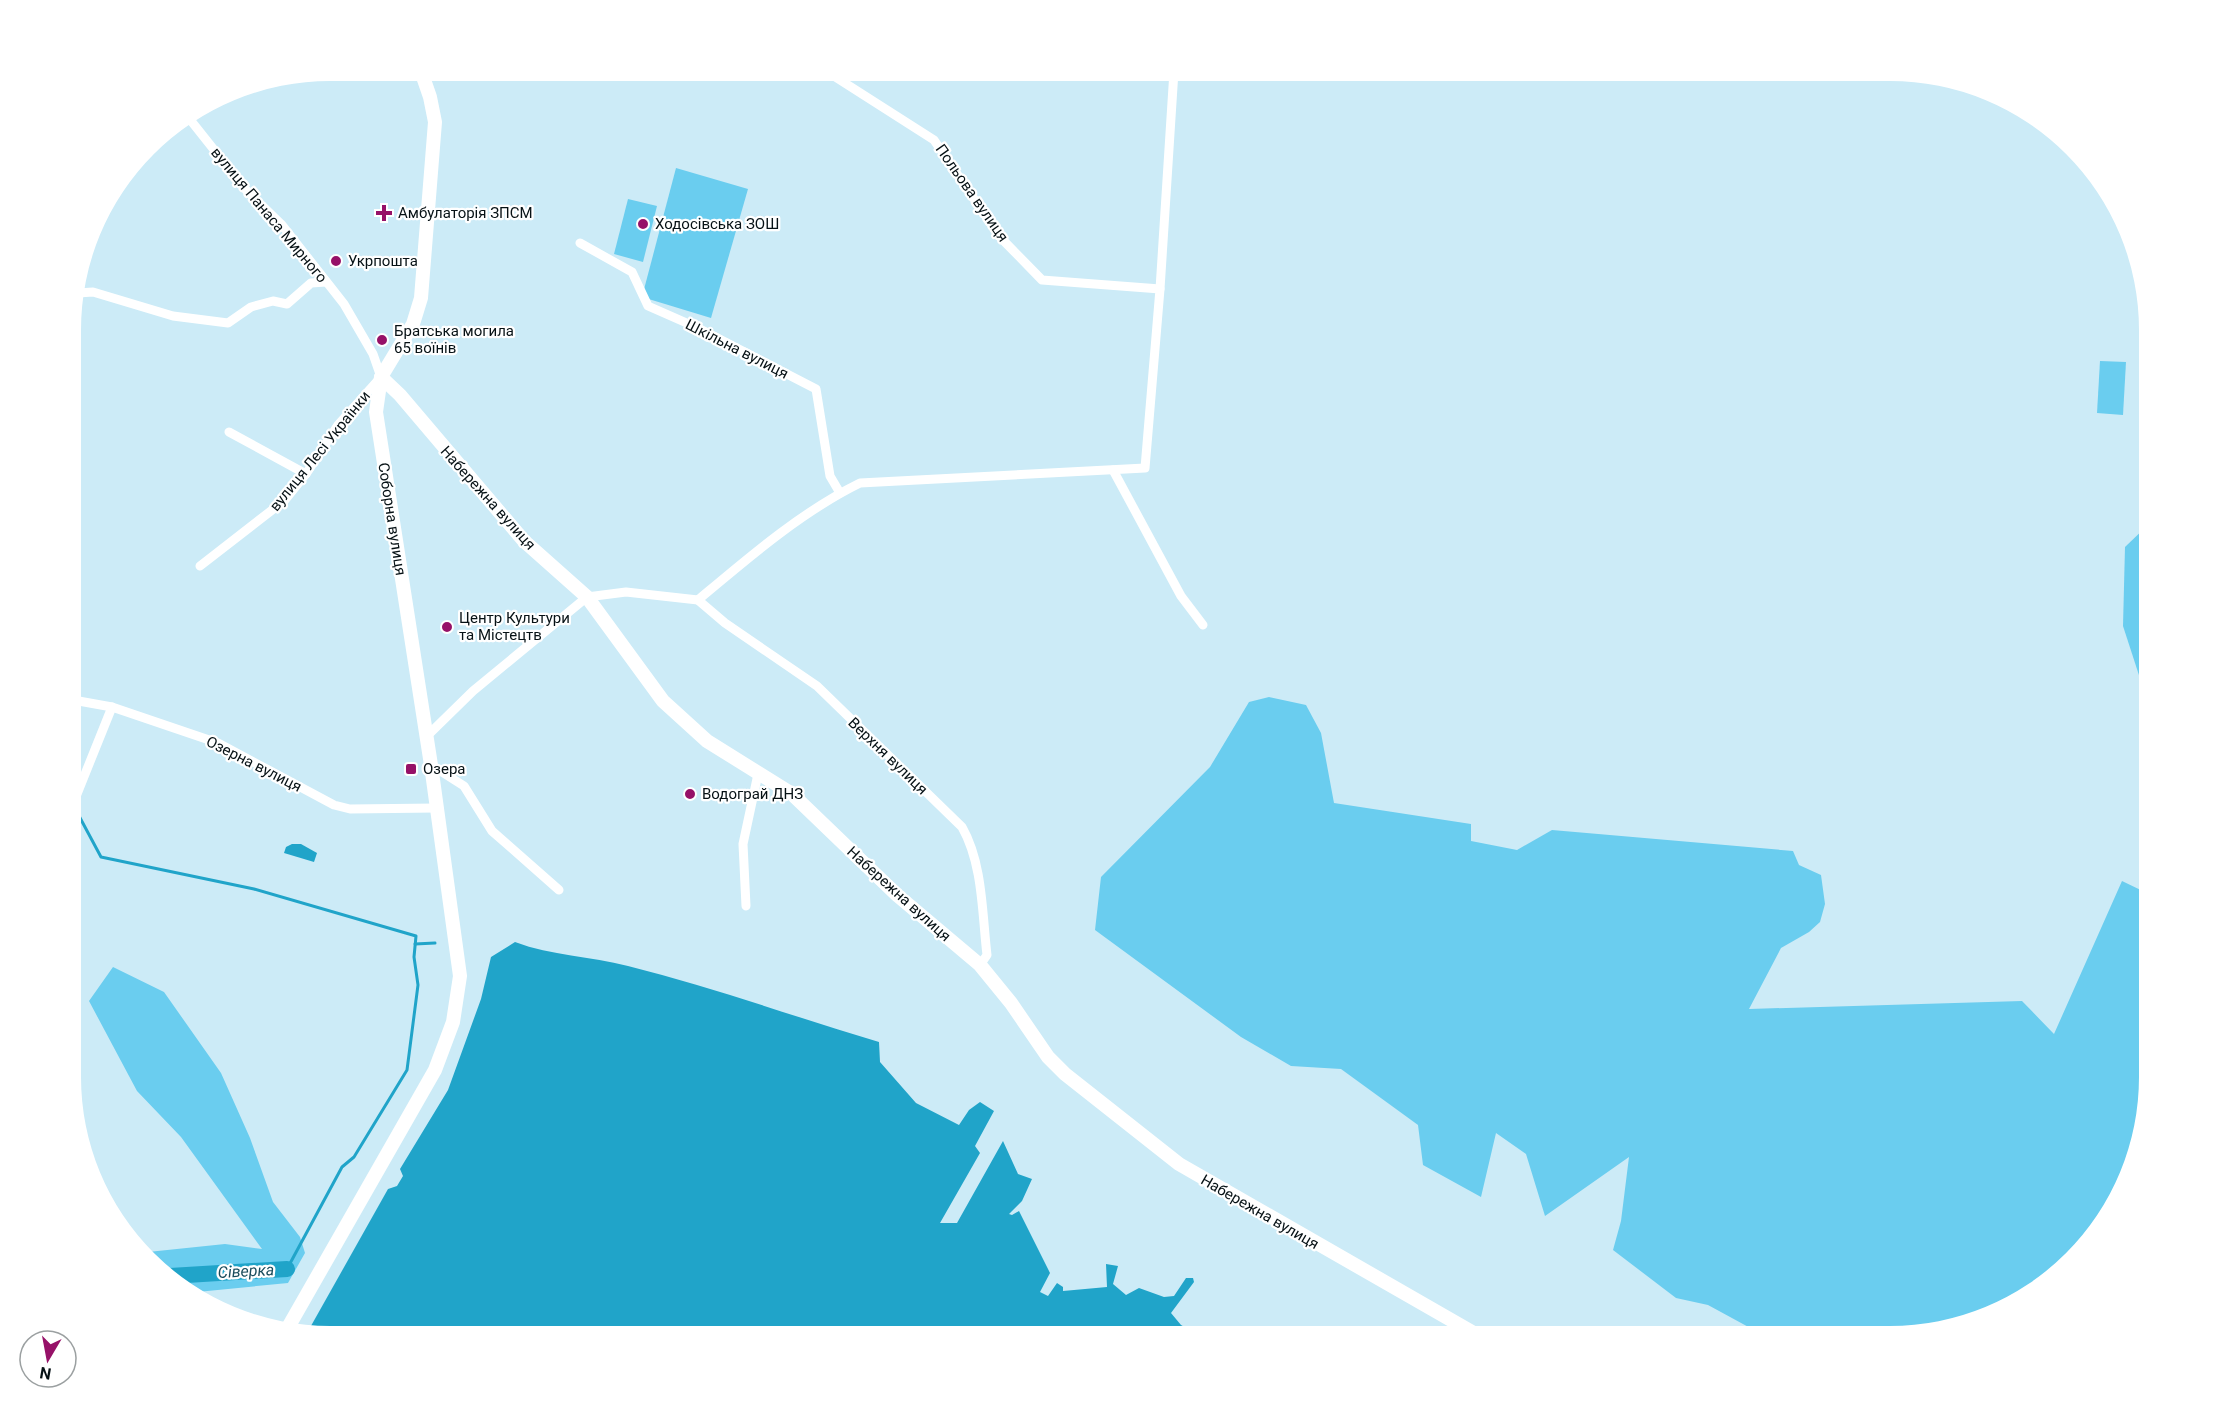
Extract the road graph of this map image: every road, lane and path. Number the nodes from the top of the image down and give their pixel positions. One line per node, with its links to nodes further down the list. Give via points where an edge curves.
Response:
1 (425, 81): 9 (street, Соборна вулиця, via 435,122 423,284 413,324)
2 (844, 81): 7 (street, Польова вулиця, via 934,140 1000,237 1042,280)
3 (1173, 81): 7 (street)
4 (192, 123): 6 (street, вулиця Панаса Мирного)
5 (580, 243): 13 (street, Шкільна вулиця, via 632,272 648,306 816,389 830,476)
6 (326, 282): 8 (street, via 311,283 287,304 273,302 251,307 228,323 173,316); 9 (street, вулиця Панаса Мирного, via 360,330)
7 (1160, 289): 11 (street, via 1145,468)
8 (84, 293)
9 (381, 377): 12 (street, вулиця Лесі Українки, via 338,424); 15 (street, Набережна вулиця, via 524,541); 20 (street, Соборна вулиця, via 376,400 377,426)
10 (229, 432): 12 (street)
11 (1113, 470): 13 (street, via 860,483); 17 (street, via 1181,596)
12 (306, 474): 14 (street, вулиця Лесі Українки, via 269,514)
13 (840, 493): 16 (street, via 750,556)
14 (200, 566)
15 (587, 597): 16 (street, via 626,592); 20 (street, via 474,691); 22 (street, Набережна вулиця, via 663,701 706,741)
16 (698, 600): 27 (street, Верхня вулиця, via 817,686 962,827 972,847 978,881 987,955)
17 (1203, 625)
18 (81, 701): 19 (street, Озерна вулиця)
19 (112, 707): 23 (street); 24 (street, Озерна вулиця, via 218,743 333,805 350,809)
20 (426, 737): 21 (street, Соборна вулиця)
21 (431, 765): 24 (street, Соборна вулиця); 25 (street, via 464,786 492,831)
22 (758, 774): 26 (street, via 742,844); 27 (street, Набережна вулиця, via 792,794 897,895)
23 (81, 784)
24 (436, 808): 28 (street, Соборна вулиця, via 460,976 453,1022 435,1070)
25 (559, 890)
26 (746, 906)
27 (980, 965): 29 (street, Набережна вулиця, via 1060,1069 1155,1147 1209,1183)
28 (291, 1323)
29 (1461, 1326)

